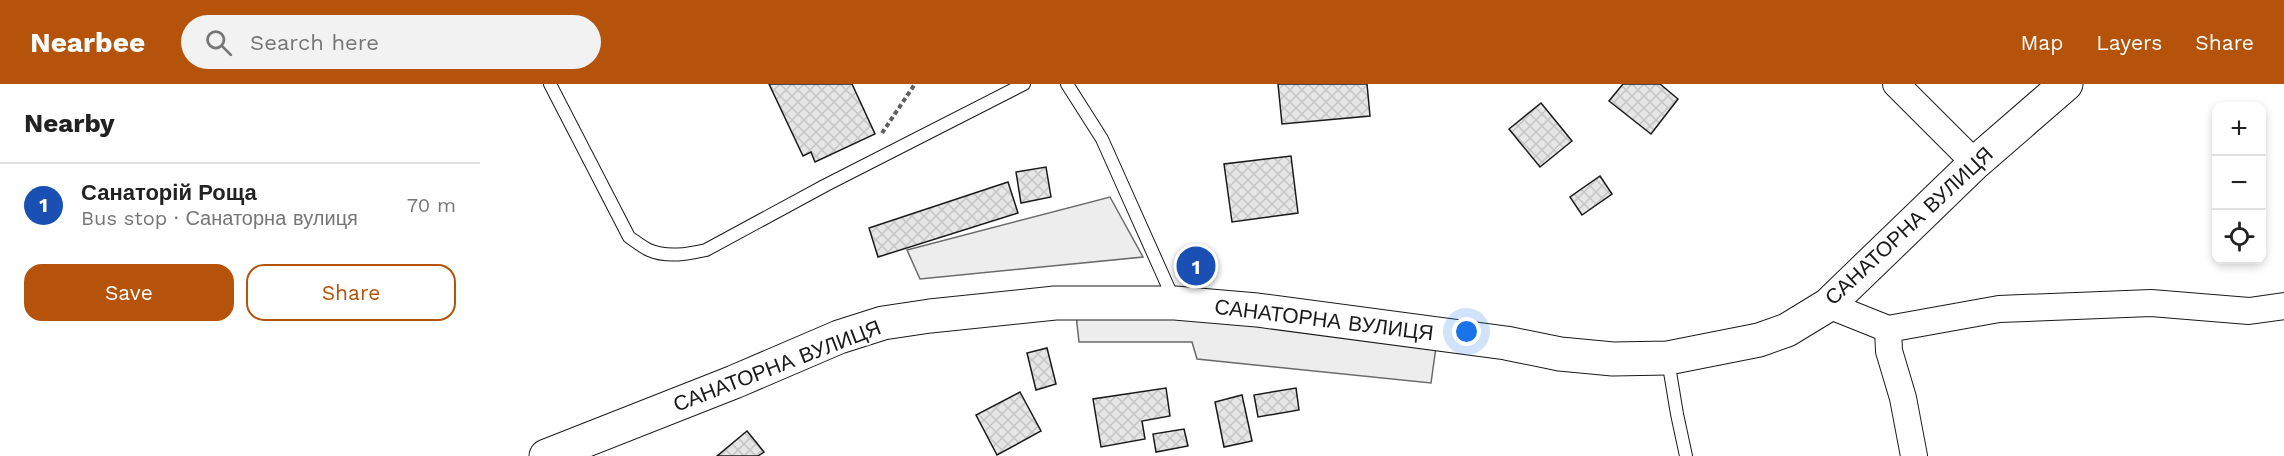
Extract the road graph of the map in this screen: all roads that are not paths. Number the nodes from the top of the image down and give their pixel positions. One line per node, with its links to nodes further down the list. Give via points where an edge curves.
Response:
1 (550, 84): 2 (lane, via 629,237 649,250 687,255 706,250)
2 (1024, 84)
3 (1067, 84): 7 (lane, via 1102,139)
4 (1896, 84): 6 (street)
5 (2066, 84): 6 (street, САНАТОРНА ВУЛИЦЯ)
6 (1975, 163): 8 (street, САНАТОРНА ВУЛИЦЯ)
7 (1175, 303): 11 (street, САНАТОРНА ВУЛИЦЯ, via 1370,324 1560,354 1613,359); 12 (street, САНАТОРНА ВУЛИЦЯ, via 1055,303 883,323 829,341)
8 (1828, 305): 10 (street); 11 (street, САНАТОРНА ВУЛИЦЯ, via 1787,330 1759,340)
9 (2284, 306): 10 (street, via 2249,311 2151,303 1999,309)
10 (1888, 329): 14 (street, via 1889,351)
11 (1668, 358): 13 (lane)
12 (546, 456)
13 (1686, 456)
14 (1914, 456)

